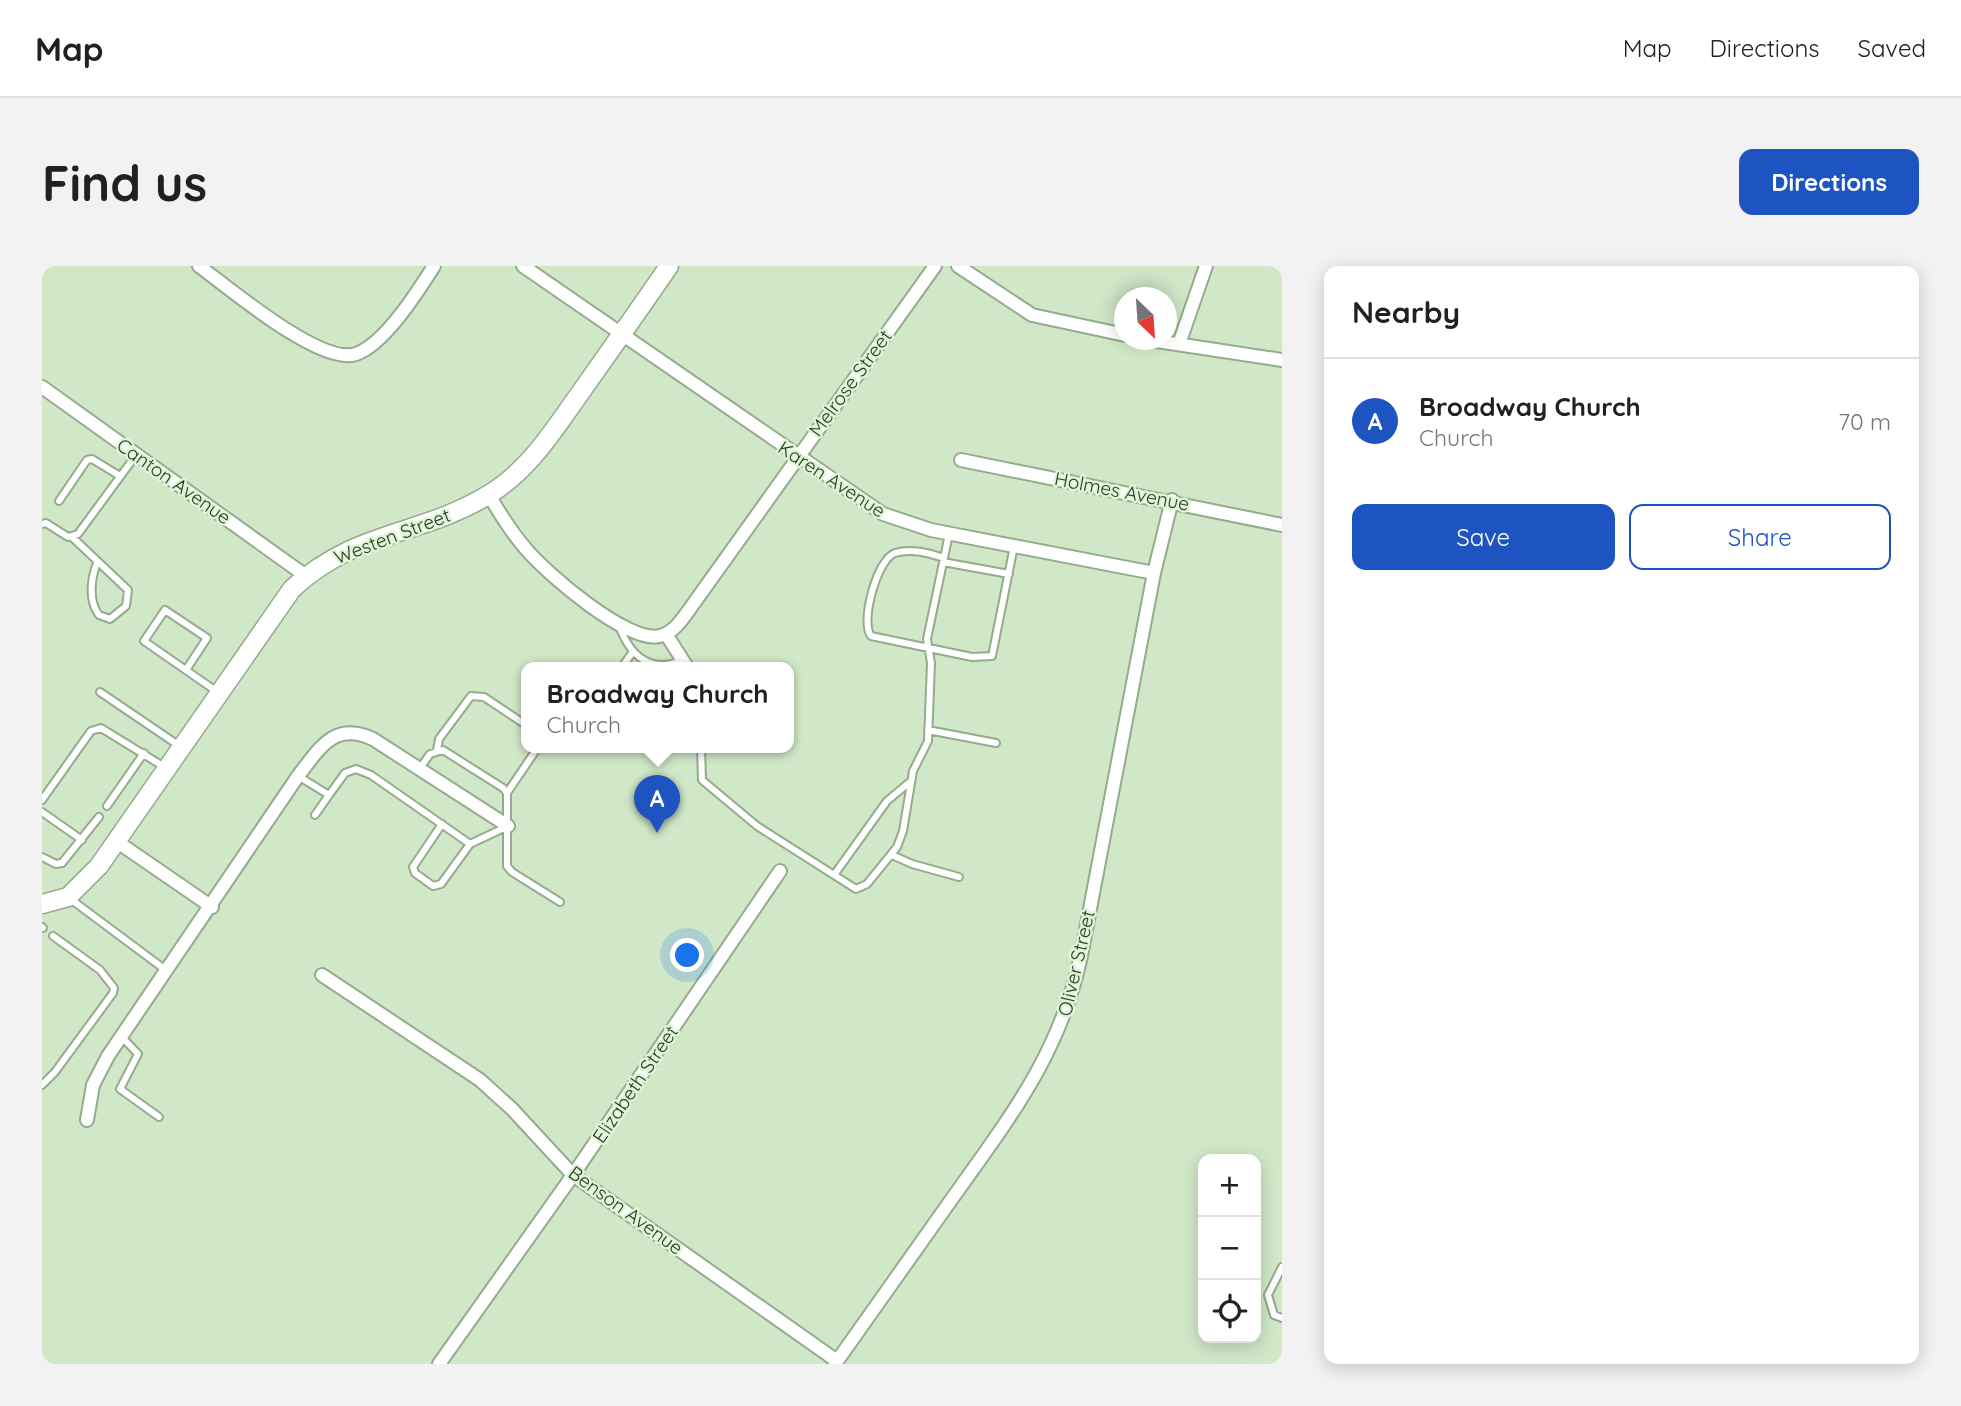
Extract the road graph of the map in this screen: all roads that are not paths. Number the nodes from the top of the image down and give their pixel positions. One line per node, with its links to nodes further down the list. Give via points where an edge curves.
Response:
1 (199, 266): 2 (street, via 294,335 347,356 370,346)
2 (434, 266)
3 (523, 266): 9 (street, Karen Avenue)
4 (669, 266): 9 (street, Westen Street)
5 (935, 266): 14 (street, Melrose Street)
6 (958, 266): 8 (street, via 1032,315)
7 (1206, 266): 10 (street)
8 (1114, 333)
9 (621, 335): 14 (street, Karen Avenue); 17 (street, Westen Street, via 526,466)
10 (1179, 344): 11 (street)
11 (1282, 360)
12 (42, 387): 13 (street, Canton Avenue)
13 (136, 455): 16 (lane); 29 (street, Canton Avenue)
14 (797, 456): 22 (street, Karen Avenue, via 883,514); 31 (street, Melrose Street, via 694,603)
15 (961, 460): 18 (street, Holmes Avenue)
16 (120, 476): 19 (lane, via 87,460); 23 (lane)
17 (489, 495): 29 (street, Westen Street, via 349,548); 30 (street, via 527,551 559,581)
18 (1172, 500): 21 (street, Holmes Avenue); 27 (street, Oliver Street)
19 (59, 501)
20 (42, 524): 23 (lane)
21 (1282, 525)
22 (949, 534): 24 (street, Karen Avenue); 25 (lane)
23 (72, 537): 26 (lane)
24 (1014, 546): 27 (street, Karen Avenue); 28 (lane)
25 (943, 560): 28 (lane); 32 (lane); 32 (lane, via 915,552 895,553 884,561 866,624 871,636)
26 (97, 563): 26 (lane, via 128,590 126,606 110,619 99,615 93,601)
27 (1154, 573): 84 (street, Oliver Street, via 1081,956 1051,1051)
28 (1009, 574): 32 (lane, via 992,656)
29 (306, 576): 39 (street, Westen Street)
30 (618, 623): 31 (street, via 643,635); 33 (lane)
31 (666, 634): 36 (street)
32 (929, 649): 41 (lane)
33 (632, 653): 34 (lane); 35 (lane)
34 (626, 662)
35 (644, 662)
36 (684, 662)
37 (186, 670): 37 (lane, via 144,641 165,610 207,638); 39 (lane)
38 (100, 692): 43 (lane)
39 (219, 693): 43 (street, Westen Street)
40 (521, 722): 44 (lane, via 484,697 471,696 439,739)
41 (928, 730): 42 (lane); 51 (lane)
42 (996, 743)
43 (182, 748): 49 (street, Westen Street)
44 (437, 750): 48 (lane); 52 (lane)
45 (144, 753): 49 (lane); 54 (lane, via 101,728 91,731); 55 (lane)
46 (534, 753): 52 (lane)
47 (701, 753): 67 (lane, via 701,774 707,787 757,826)
48 (420, 768): 50 (street, via 373,739 350,732 328,740); 60 (street)
49 (167, 769): 62 (street, Westen Street)
50 (298, 776): 53 (lane); 73 (street)
51 (911, 781): 64 (lane, via 903,831); 67 (lane, via 887,801)
52 (507, 793): 60 (lane)
53 (329, 794): 57 (lane); 59 (lane, via 345,773 356,769)
54 (42, 800)
55 (107, 806)
56 (42, 812): 61 (lane)
57 (316, 815)
58 (99, 817): 61 (lane)
59 (442, 824): 63 (lane); 63 (lane, via 413,867 433,886 441,884)
60 (508, 826): 63 (lane); 71 (lane, via 507,866)
61 (82, 840): 65 (lane, via 62,863)
62 (116, 841): 70 (street, Westen Street); 73 (street)
63 (470, 844)
64 (892, 855): 67 (lane, via 860,888); 68 (lane)
65 (42, 857)
66 (780, 871): 81 (street, Elizabeth Street)
67 (834, 875)
68 (959, 877)
69 (42, 892): 70 (street)
70 (73, 892): 72 (street); 75 (lane)
71 (560, 902)
72 (42, 904)
73 (212, 907): 75 (street)
74 (53, 936): 78 (lane, via 100,970 114,988)
75 (167, 971): 77 (street)
76 (322, 975): 81 (street, Benson Avenue, via 480,1080)
77 (121, 1036): 79 (lane, via 138,1054 120,1089); 80 (street, via 93,1085)
78 (43, 1082)
79 (159, 1117)
80 (87, 1121)
81 (573, 1175): 84 (street, Benson Avenue); 85 (street, Elizabeth Street)
82 (1282, 1267): 83 (lane, via 1268,1295 1274,1315)
83 (1282, 1318)
84 (836, 1362)
85 (439, 1364)

